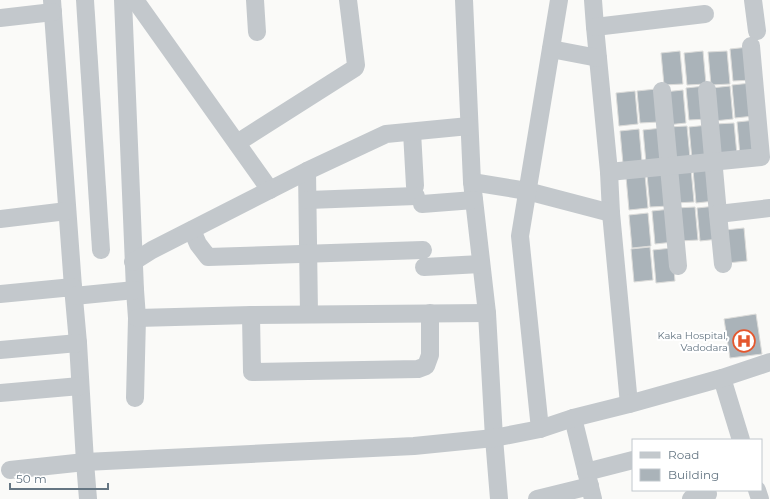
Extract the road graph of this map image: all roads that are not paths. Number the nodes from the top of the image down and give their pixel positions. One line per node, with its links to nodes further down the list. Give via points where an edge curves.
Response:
1 (85, 0): 38 (street)
2 (123, 0): 41 (street)
3 (135, 0): 21 (street)
4 (255, 0): 14 (street)
5 (348, 0): 21 (street, via 355,68)
6 (464, 0): 19 (street)
7 (559, 0): 15 (street)
8 (594, 0): 13 (street)
9 (753, 0): 22 (street, via 761,157)
10 (53, 6): 12 (street); 33 (street)
11 (705, 14): 13 (street)
12 (0, 18)
13 (595, 27): 16 (street)
14 (257, 32)
15 (550, 49): 16 (street); 28 (street)
16 (598, 58): 25 (street)
17 (707, 90): 22 (street)
18 (662, 91): 23 (street)
19 (470, 126): 20 (street); 26 (street)
20 (412, 132): 24 (street, via 386,134); 29 (street)
21 (237, 143): 27 (street)
22 (714, 162): 23 (street); 35 (street)
23 (669, 166): 25 (street); 44 (street)
24 (307, 171): 27 (street); 30 (street)
25 (609, 172): 34 (street)
26 (472, 182): 28 (street); 31 (street)
27 (270, 190): 37 (street)
28 (527, 191): 34 (street); 63 (street, via 520,236)
29 (418, 195): 30 (street); 31 (street)
30 (308, 200): 40 (street)
31 (474, 200): 42 (street)
32 (770, 208): 35 (street)
33 (68, 211): 36 (street); 47 (street)
34 (611, 213): 61 (street)
35 (718, 214): 43 (street)
36 (0, 219)
37 (192, 230): 40 (street, via 208,257); 41 (street)
38 (100, 250)
39 (423, 250): 40 (street)
40 (308, 253): 51 (street)
41 (133, 262): 46 (street)
42 (481, 264): 45 (street); 50 (street)
43 (723, 264)
44 (678, 266)
45 (424, 268)
46 (134, 290): 47 (street); 53 (street)
47 (73, 292): 48 (street); 54 (street)
48 (0, 294)
49 (430, 313): 50 (street); 51 (street); 52 (street, via 430,355 426,366 418,369 252,372)
50 (487, 313): 64 (street)
51 (310, 314): 52 (street)
52 (251, 315): 53 (street)
53 (137, 318): 60 (street)
54 (78, 343): 55 (street); 58 (street)
55 (0, 350)
56 (770, 362): 57 (street)
57 (722, 378): 61 (street); 65 (street)
58 (80, 386): 59 (street); 67 (street)
59 (0, 393)
60 (135, 398)
61 (629, 404): 62 (street)
62 (573, 418): 63 (street); 69 (street)
63 (540, 429): 64 (street)
64 (494, 438): 67 (street, via 414,446); 72 (street)
65 (741, 439)
66 (632, 461): 69 (street)
67 (85, 462): 68 (street); 71 (street)
68 (10, 470)
69 (590, 486): 73 (street)
70 (708, 494): 74 (street)
71 (88, 499)
72 (499, 499)
73 (537, 499)
74 (691, 499)

